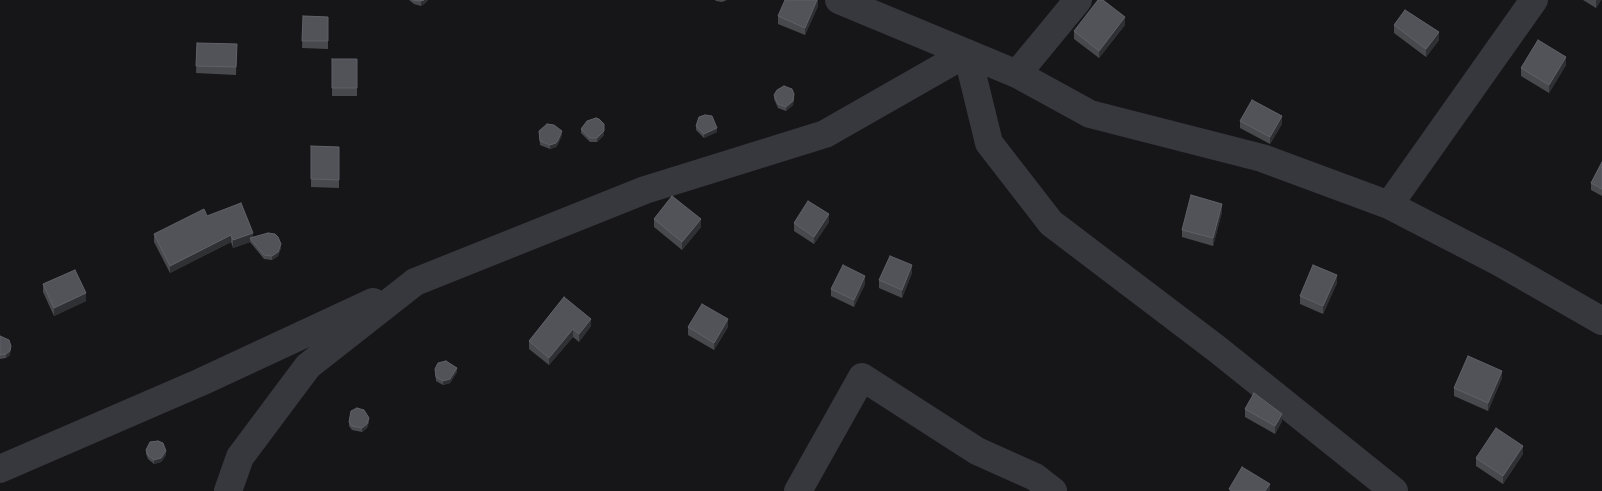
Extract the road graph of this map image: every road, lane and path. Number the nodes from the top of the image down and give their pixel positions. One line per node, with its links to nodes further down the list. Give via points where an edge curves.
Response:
1 (839, 0): 4 (street)
2 (1078, 0): 5 (street)
3 (1534, 0): 6 (street)
4 (967, 53): 5 (street); 7 (street, via 825,134 645,190); 13 (street, via 989,143 1051,223 1217,349)
5 (1018, 74): 6 (street, via 1090,114 1262,158)
6 (1390, 205): 8 (street)
7 (415, 282): 9 (street, via 201,382); 10 (street, via 308,366 240,457)
8 (1602, 321)
9 (0, 469)
10 (228, 491)
11 (798, 491): 12 (street, via 862,377 977,451 1035,477)
12 (1053, 491)
13 (1394, 491)

